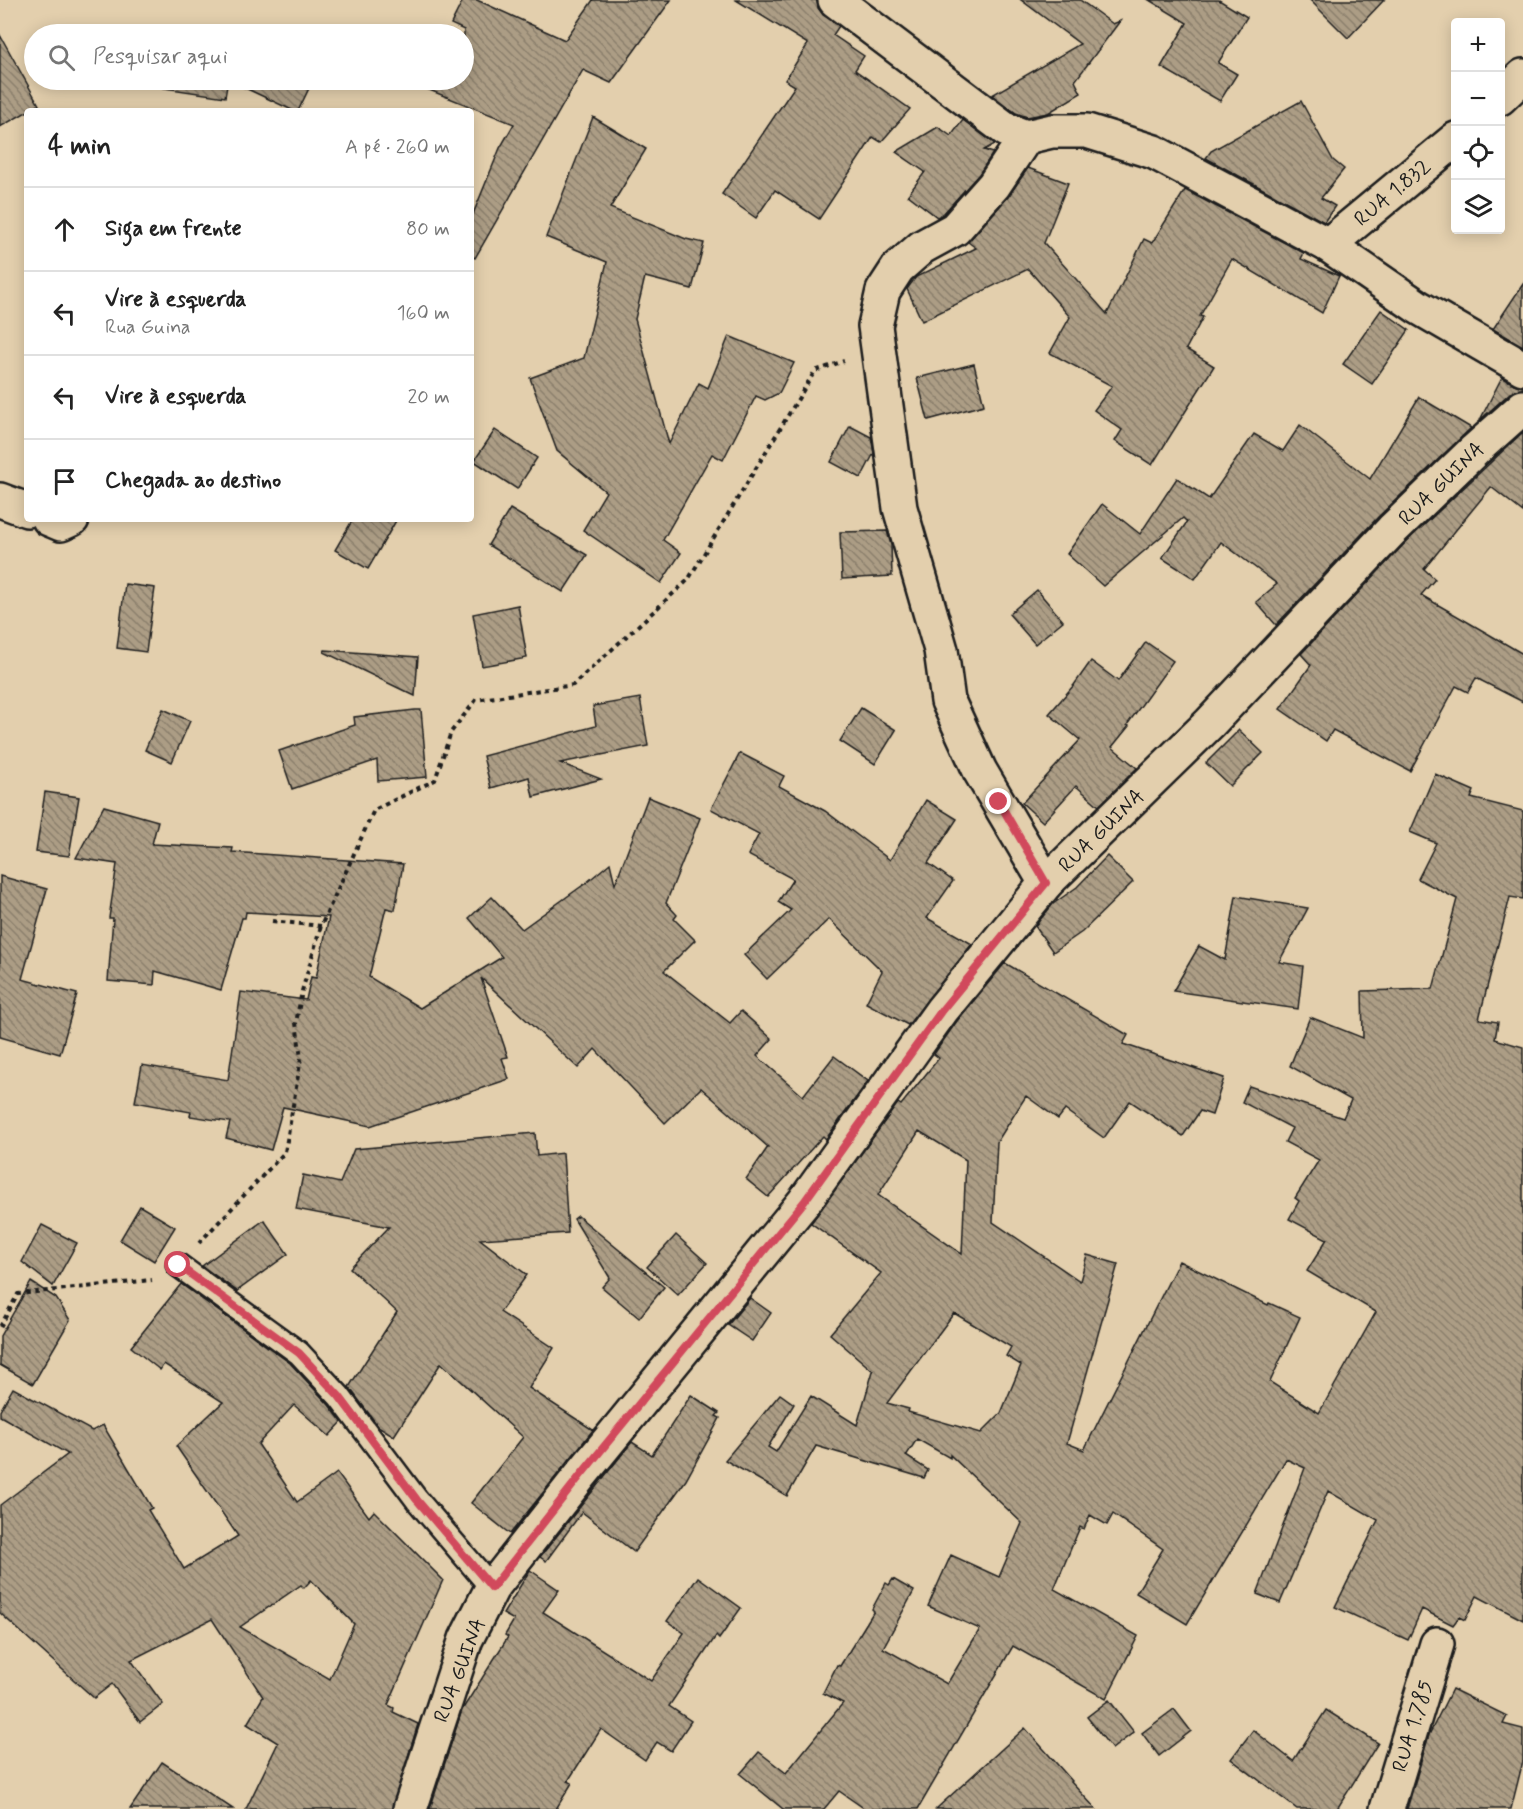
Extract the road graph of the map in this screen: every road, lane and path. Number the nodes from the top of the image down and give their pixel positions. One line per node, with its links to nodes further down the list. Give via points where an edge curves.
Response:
1 (835, 0): 4 (street, via 1007,130)
2 (1523, 76): 3 (street)
3 (1505, 93)
4 (1026, 137): 6 (street, via 1052,131 1087,131 1154,152); 7 (street, via 994,185 955,230 922,247 898,268 884,291 875,326)
5 (1451, 141): 6 (street, RUA 1.832)
6 (1328, 245): 8 (street, via 1418,307)
7 (878, 349): 12 (street, via 900,508 941,650 948,701 980,771); 14 (path, via 815,371 688,580 573,685 476,700 452,732 435,780 374,810)
8 (1523, 368)
9 (1523, 407): 12 (street, RUA GUINA, via 1392,530 1209,723)
10 (0, 500): 11 (street)
11 (24, 509)
12 (1046, 883): 17 (street, RUA GUINA, via 942,1010 804,1202)
13 (272, 921): 14 (path)
14 (321, 926): 15 (path, via 296,1023 302,1058 285,1152)
15 (178, 1265): 16 (path, via 171,1278 18,1294); 17 (lane, via 299,1353 339,1396 417,1500)
16 (0, 1327)
17 (492, 1588): 19 (street, RUA GUINA, via 466,1639)
18 (1437, 1644): 20 (street, RUA 1.785)
19 (410, 1809)
20 (1387, 1809)

